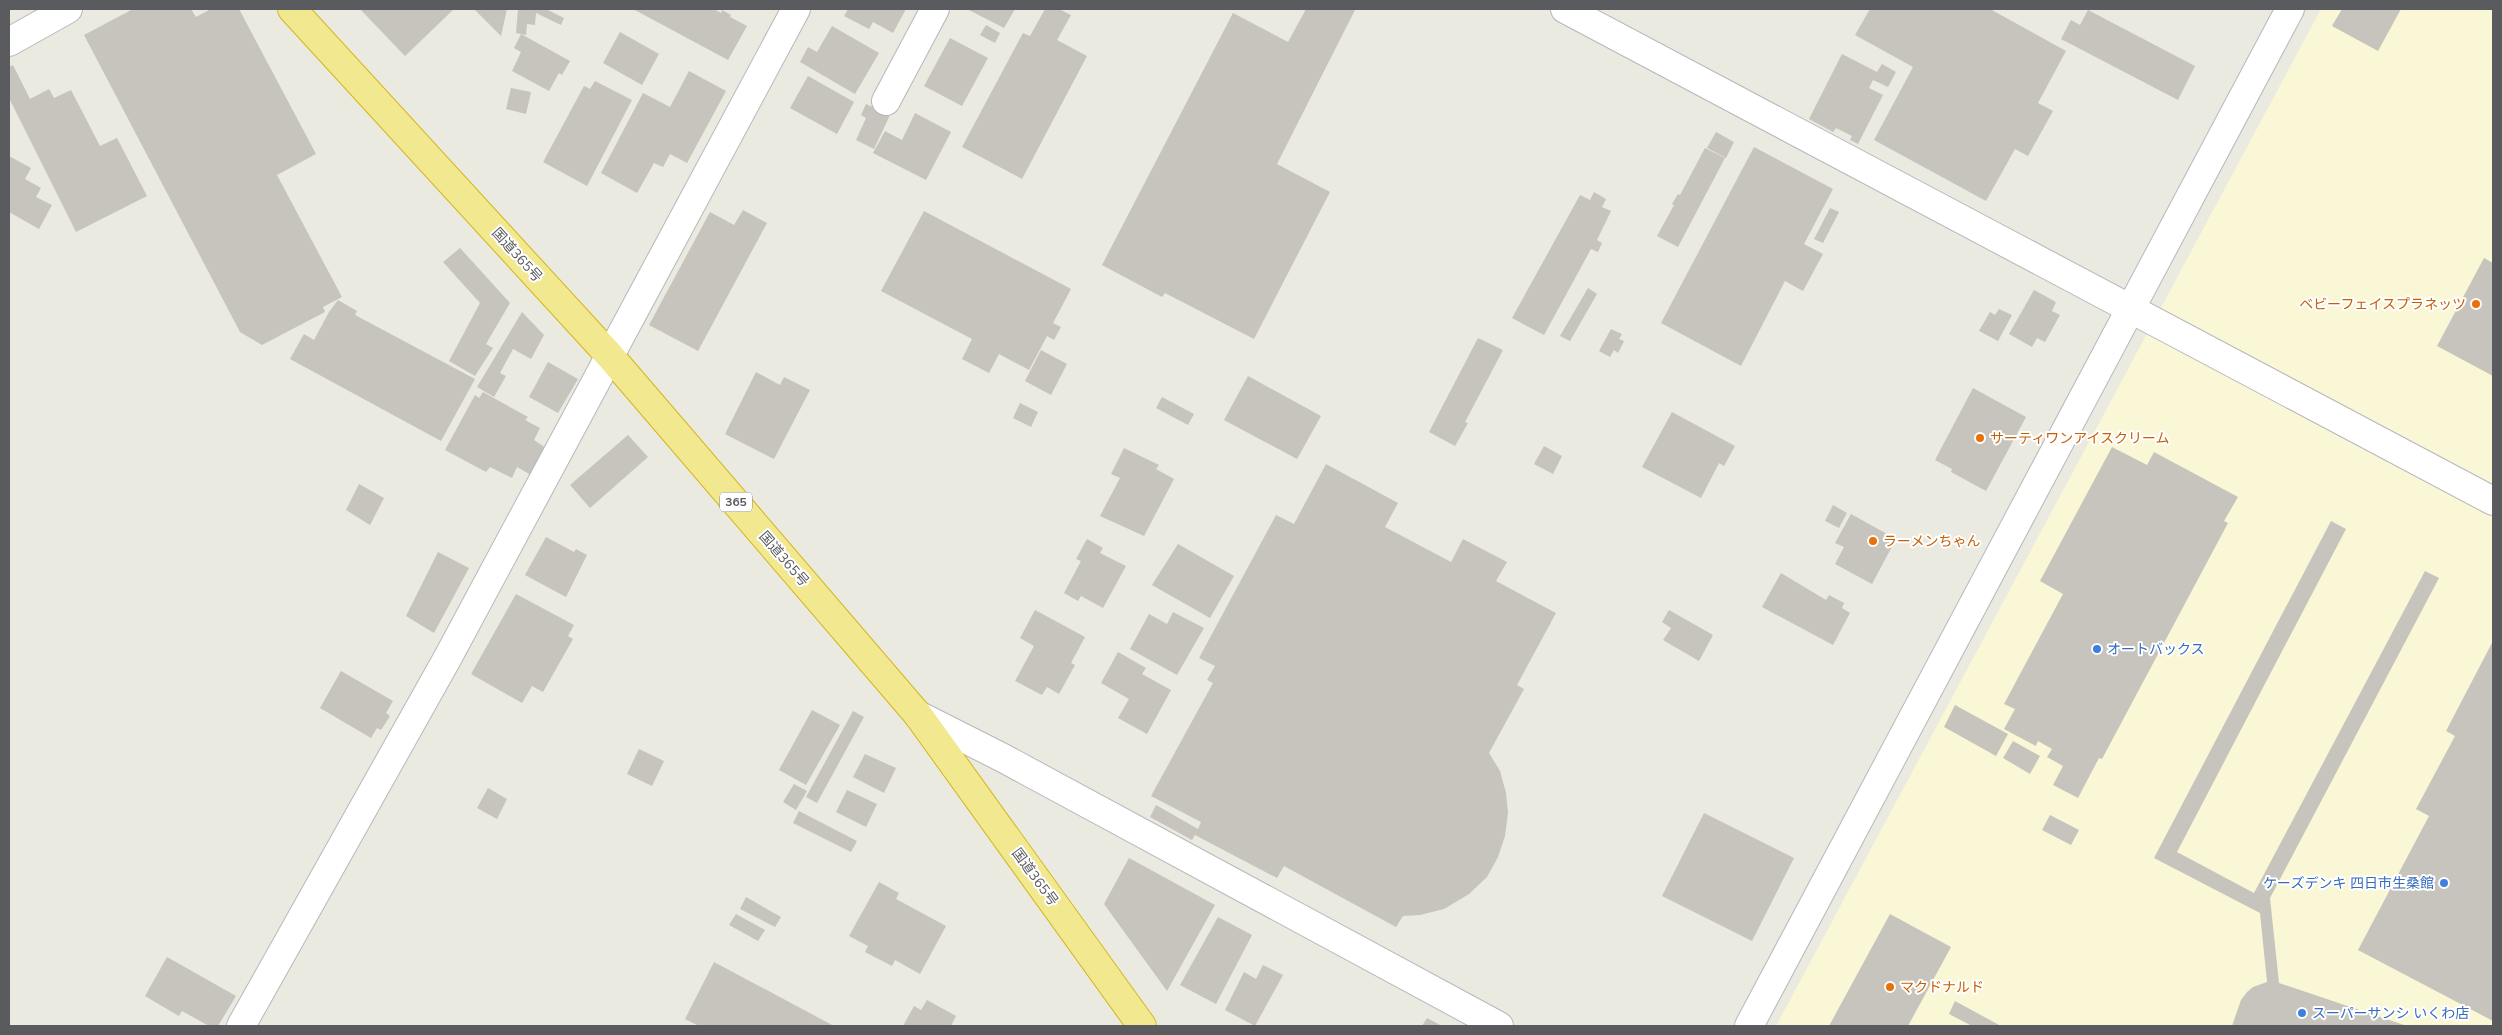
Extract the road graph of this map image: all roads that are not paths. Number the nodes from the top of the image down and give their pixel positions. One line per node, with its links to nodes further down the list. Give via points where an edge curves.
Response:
1 (68, 9): 7 (street)
2 (292, 9): 10 (highway, 国道365号 / 365)
3 (796, 9): 10 (street)
4 (935, 9): 8 (street)
5 (1565, 9): 9 (street)
6 (2290, 9): 9 (street)
7 (9, 42)
8 (886, 101)
9 (2130, 308): 11 (street); 16 (street)
10 (610, 356): 12 (highway, 国道365号 / 365); 13 (street, via 447,659)
11 (2493, 501)
12 (918, 715): 14 (highway, 国道365号 / 365); 15 (street, via 1004,758)
13 (241, 1026)
14 (1142, 1026)
15 (1499, 1026)
16 (1750, 1026)

